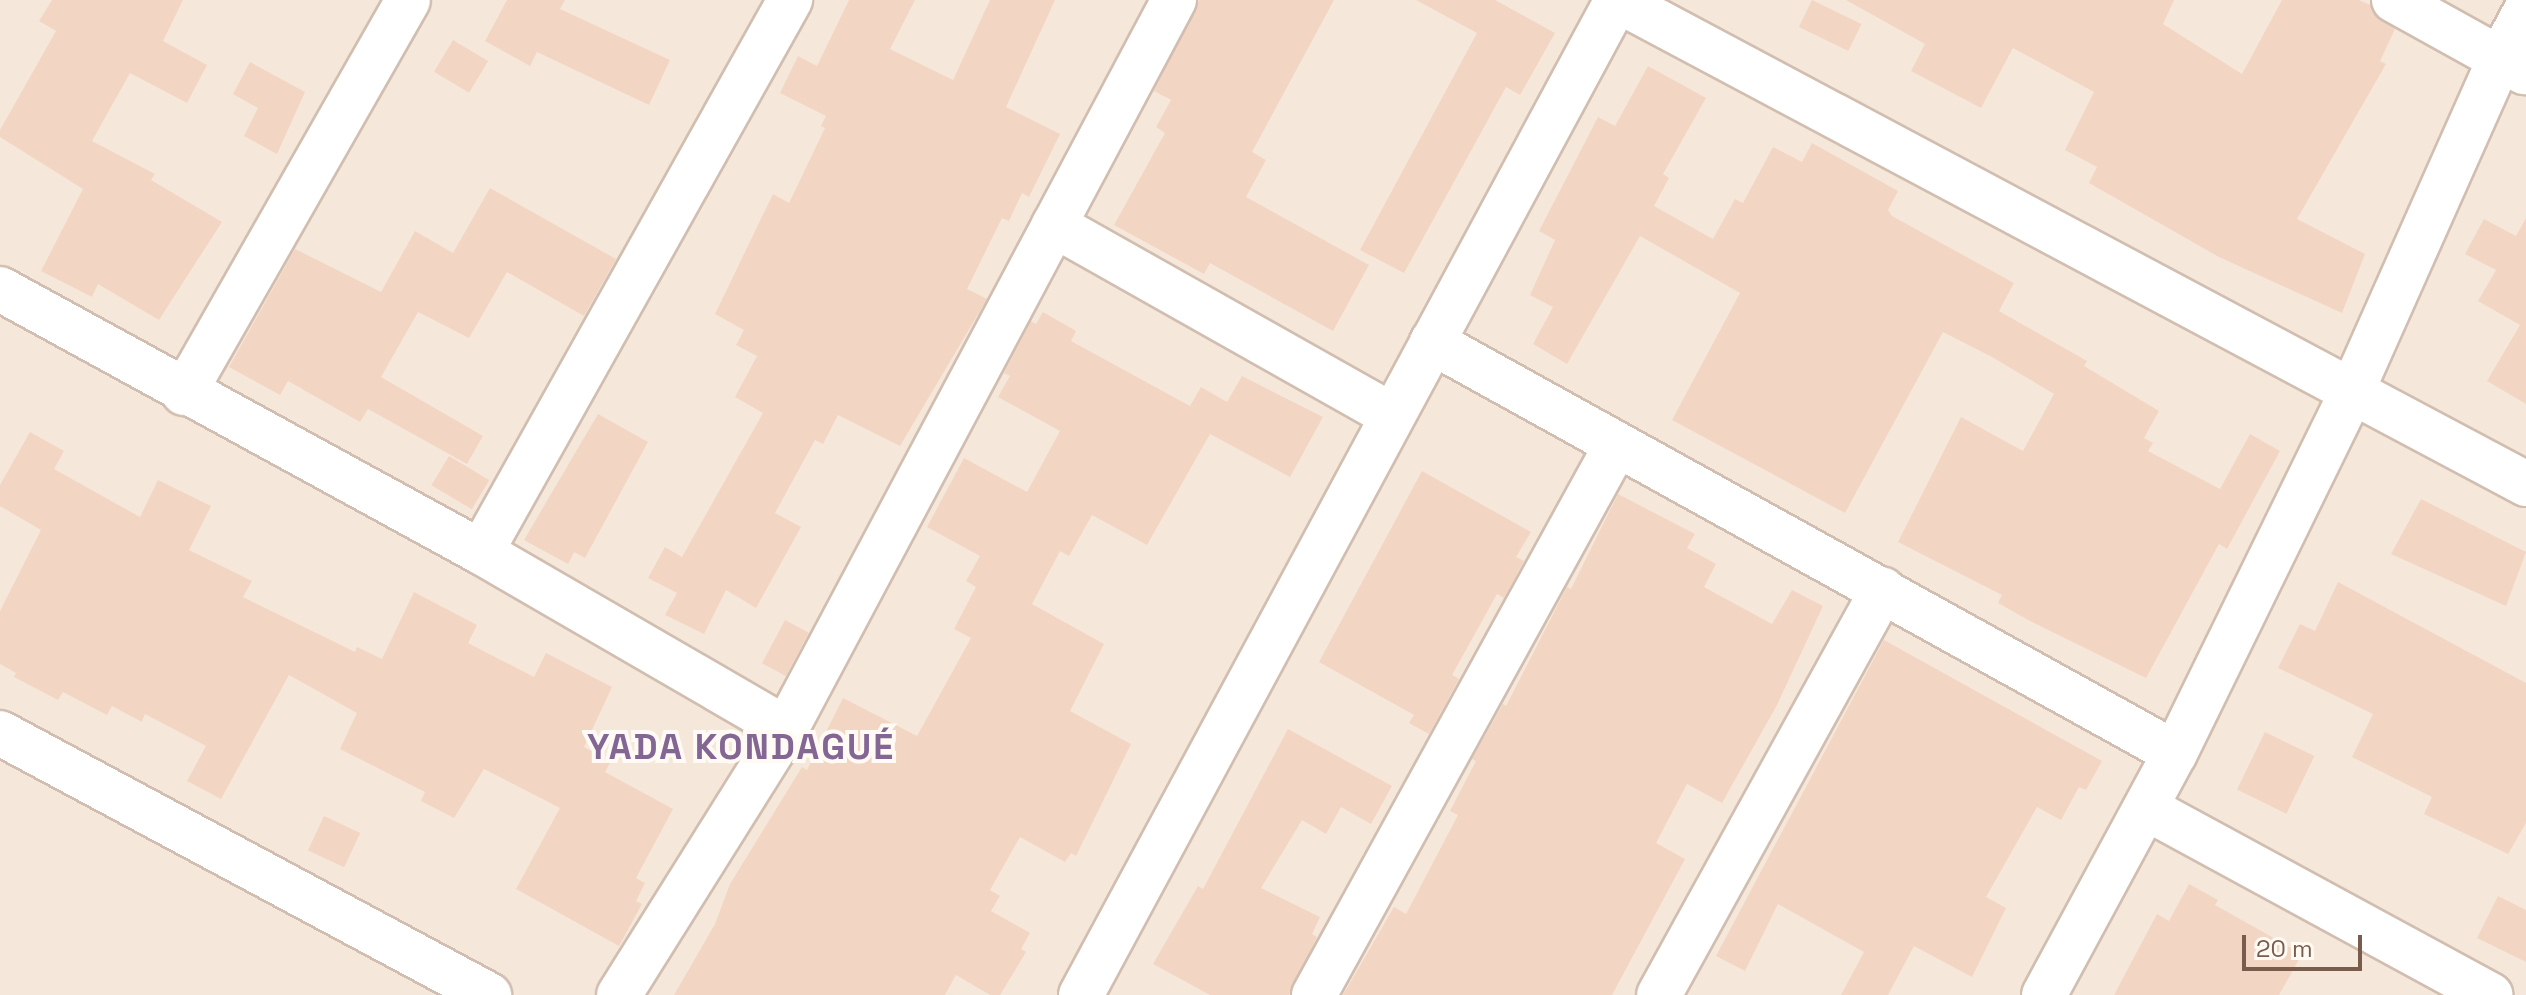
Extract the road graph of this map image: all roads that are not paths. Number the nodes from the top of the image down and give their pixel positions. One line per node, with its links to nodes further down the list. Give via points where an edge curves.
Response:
1 (408, 0): 12 (street)
2 (790, 0): 16 (street)
3 (1174, 0): 8 (street)
4 (1617, 0): 10 (street); 11 (street)
5 (2394, 0): 7 (street)
6 (2526, 10): 7 (street)
7 (2513, 66): 11 (street)
8 (1054, 225): 13 (street); 18 (street)
9 (0, 289): 12 (street)
10 (1432, 342): 13 (street); 14 (street)
11 (2352, 391): 15 (street); 20 (street)
12 (184, 393): 16 (street)
13 (1390, 414): 24 (street)
14 (1616, 446): 17 (street); 25 (street)
15 (2526, 484)
16 (481, 552): 18 (street)
17 (1883, 590): 20 (street); 26 (street)
18 (786, 729): 23 (street)
19 (0, 733): 22 (street)
20 (2175, 753): 21 (street)
21 (2146, 808): 27 (street); 28 (street)
22 (489, 995)
23 (619, 995)
24 (1081, 995)
25 (1314, 995)
26 (1659, 995)
27 (2044, 995)
28 (2490, 995)

